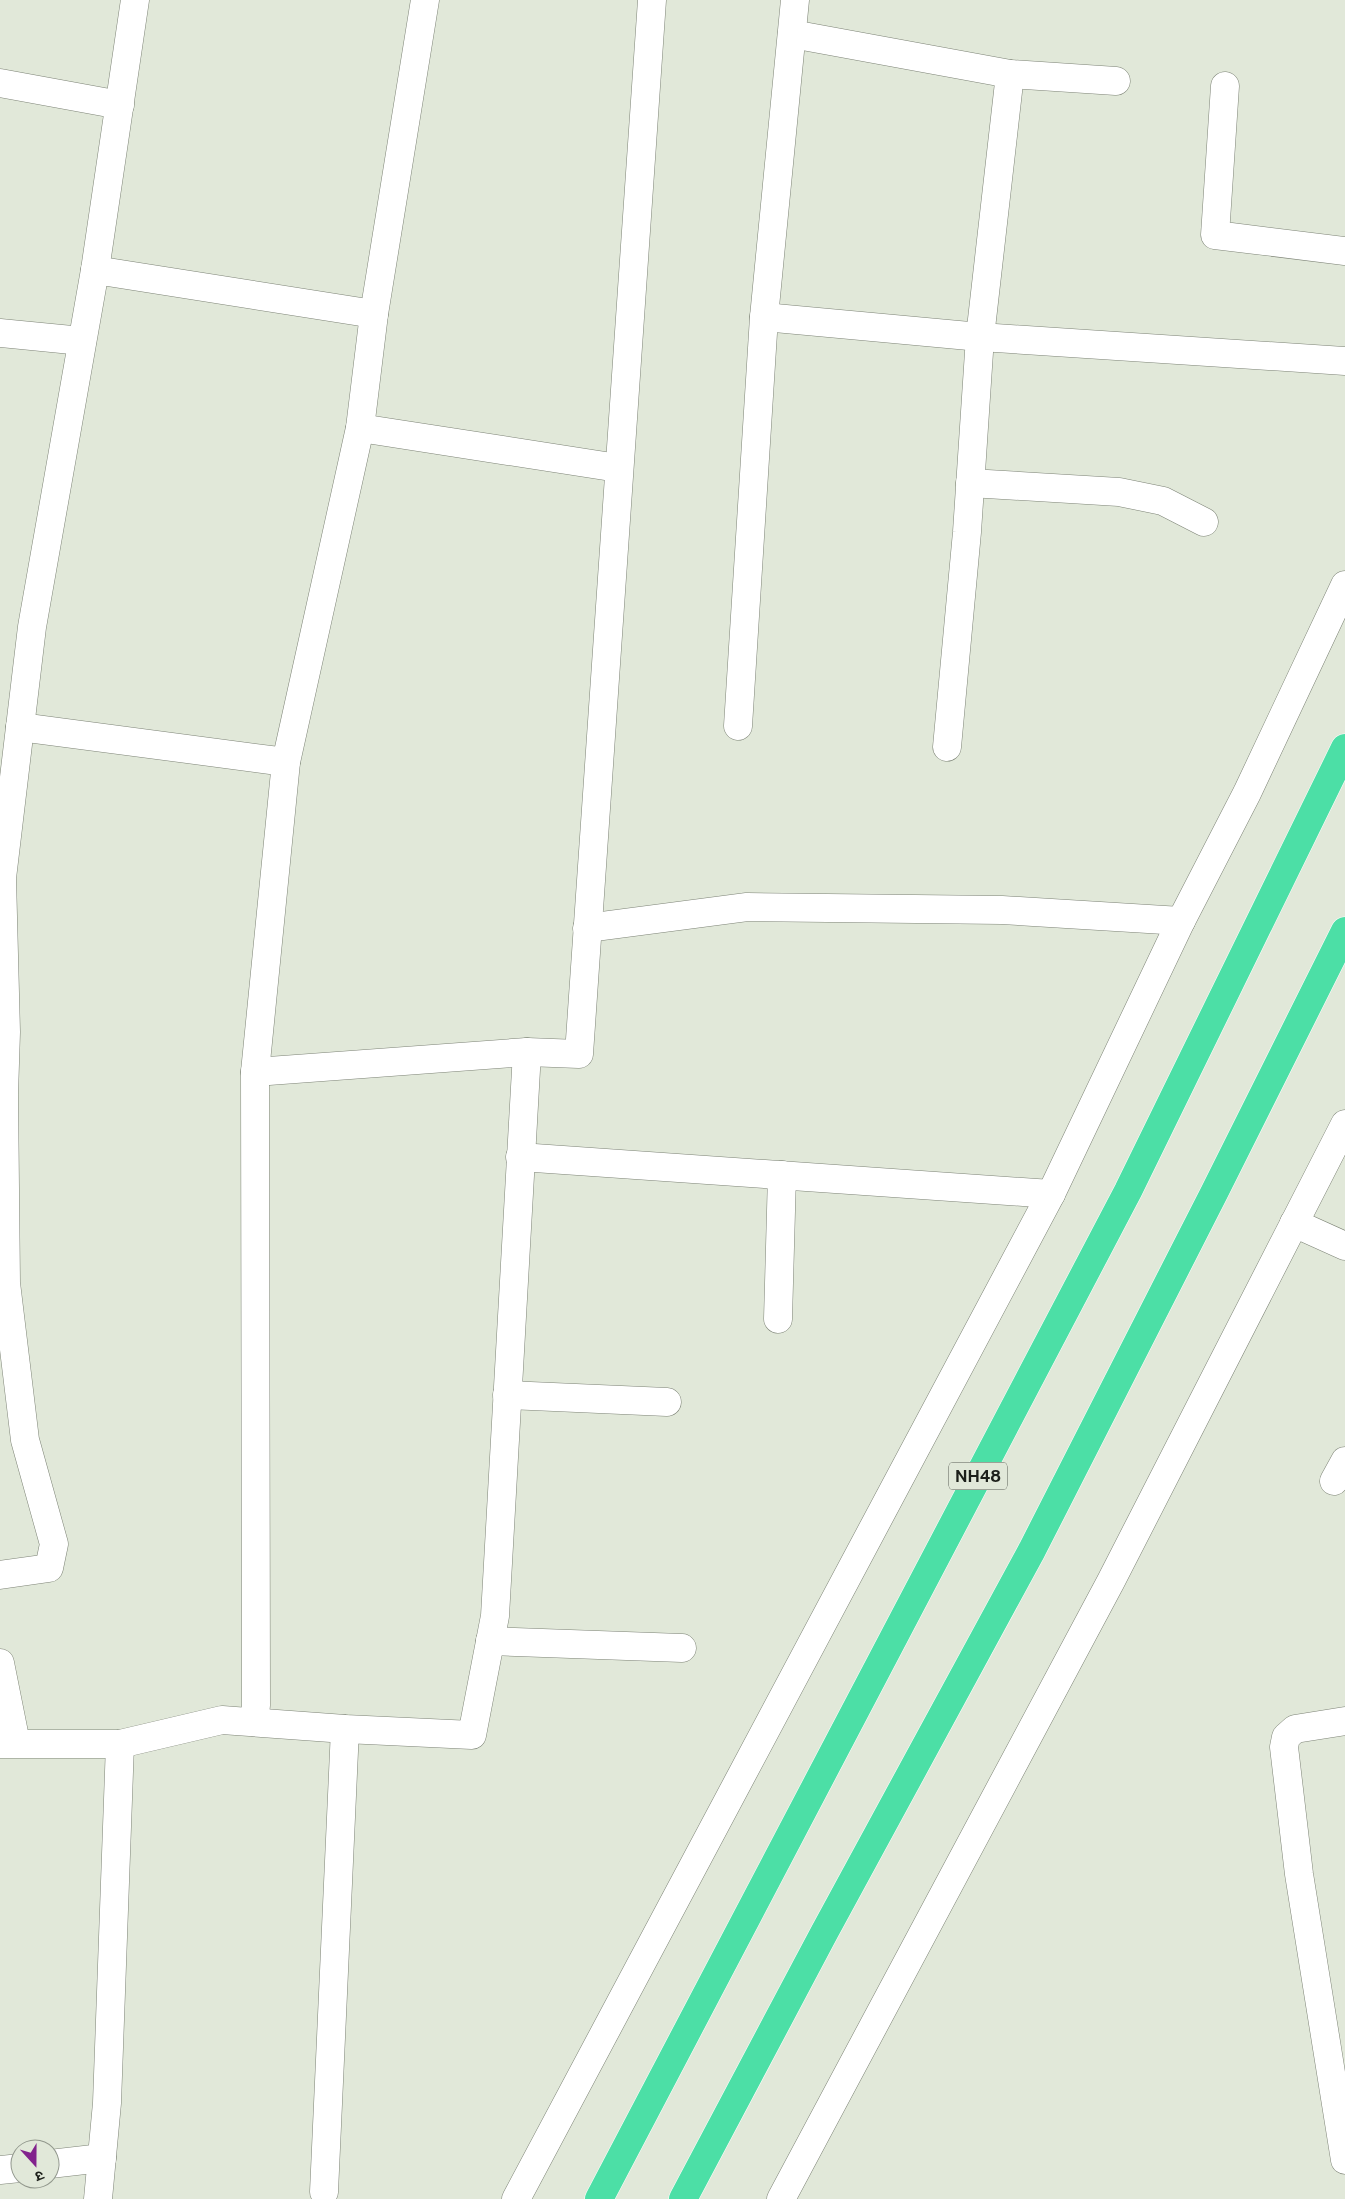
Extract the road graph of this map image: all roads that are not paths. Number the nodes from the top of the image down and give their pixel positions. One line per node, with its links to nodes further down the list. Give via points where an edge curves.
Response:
1 (135, 0): 10 (street)
2 (425, 0): 13 (street)
3 (652, 0): 20 (street)
4 (795, 0): 5 (street)
5 (792, 34): 6 (street); 14 (street)
6 (1010, 74): 7 (street); 16 (street)
7 (1116, 81)
8 (0, 83): 10 (street)
9 (1225, 86): 11 (street, via 1215,235)
10 (120, 105): 12 (street)
11 (1345, 251)
12 (95, 270): 13 (street); 17 (street)
13 (374, 314): 19 (street)
14 (764, 317): 16 (street); 24 (street)
15 (0, 333): 17 (street)
16 (980, 337): 18 (street); 21 (street)
17 (82, 341): 25 (street, via 32,626)
18 (1345, 361)
19 (360, 428): 20 (street); 28 (street)
20 (618, 468): 30 (street)
21 (970, 483): 22 (street, via 1119,492 1163,501); 26 (street)
22 (1204, 522)
23 (1345, 585): 29 (street, via 1247,794)
24 (738, 726)
25 (20, 727): 28 (street); 43 (street, via 2,878 6,1283 25,1440 54,1544 50,1568)
26 (948, 747)
27 (1345, 748): 58 (highway, NH48, via 1128,1191)
28 (286, 762): 33 (street)
29 (1181, 921): 30 (street, via 1002,910 747,907); 37 (street)
30 (587, 928): 32 (street, via 579,1054)
31 (1345, 931): 59 (highway, via 1032,1550)
32 (527, 1052): 33 (street); 35 (street)
33 (255, 1072): 48 (street)
34 (1345, 1124): 38 (street)
35 (520, 1156): 36 (street); 41 (street)
36 (782, 1175): 37 (street); 40 (street)
37 (1051, 1194): 57 (street)
38 (1294, 1223): 39 (street); 60 (street, via 1111,1580)
39 (1345, 1246)
40 (778, 1319)
41 (507, 1395): 42 (street); 44 (street, via 495,1616)
42 (667, 1402)
43 (0, 1575)
44 (490, 1642): 45 (street); 49 (street, via 472,1735)
45 (682, 1648)
46 (0, 1663): 50 (street)
47 (1345, 1721): 53 (street, via 1295,1729 1286,1737 1284,1747 1299,1874)
48 (254, 1722): 49 (street); 51 (street, via 222,1720)
49 (345, 1730): 55 (street)
50 (8, 1743): 51 (street)
51 (120, 1744): 52 (street)
52 (102, 2158): 54 (street); 56 (street)
53 (1345, 2160)
54 (60, 2163)
55 (324, 2192)
56 (98, 2199)
57 (516, 2199)
58 (599, 2199)
59 (683, 2199)
60 (781, 2199)

